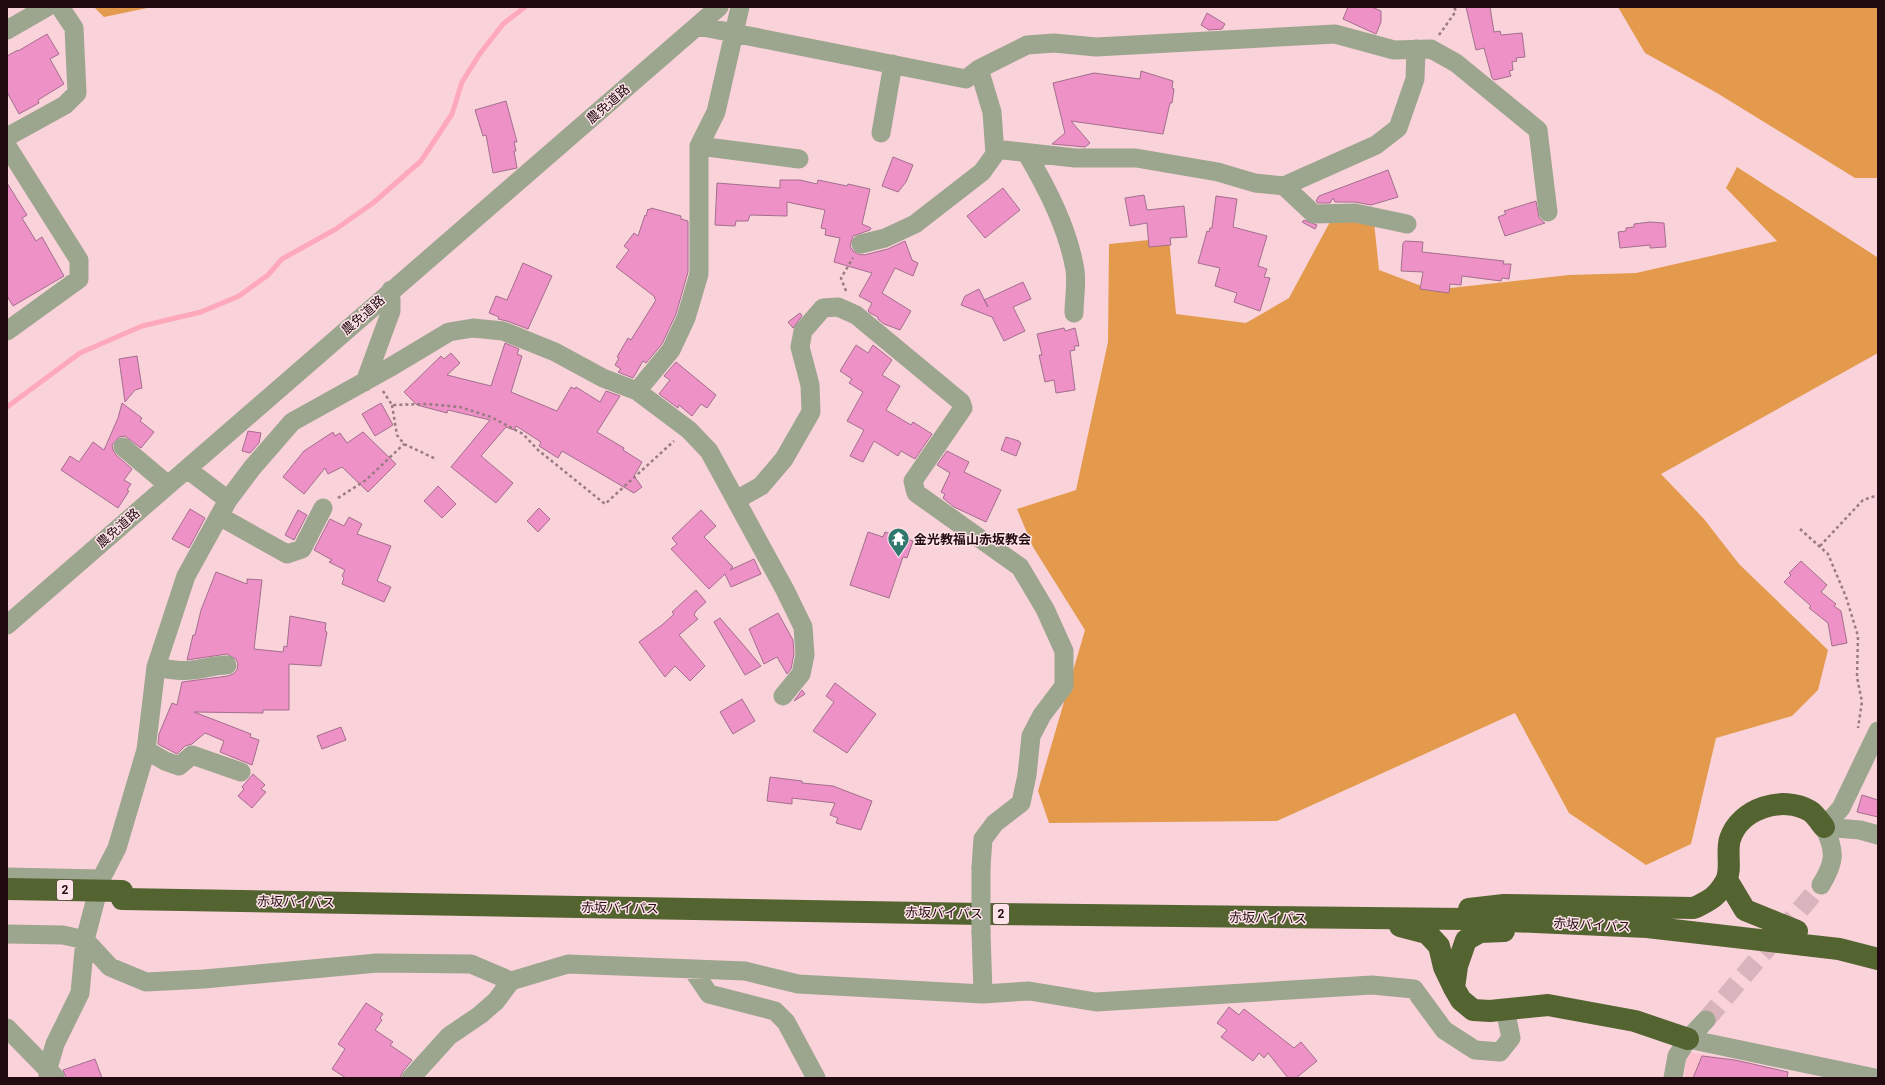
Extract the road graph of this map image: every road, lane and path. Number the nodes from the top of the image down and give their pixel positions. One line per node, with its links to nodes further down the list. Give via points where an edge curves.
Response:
1 (48, 7): 7 (street)
2 (60, 7): 13 (street, via 74,28 77,93 65,105)
3 (719, 7): 6 (street, 農免道路)
4 (740, 7): 8 (street)
5 (1454, 7): 9 (path, via 1456,11)
6 (698, 26): 8 (street); 23 (street, 農免道路)
7 (7, 30)
8 (733, 32): 10 (street); 15 (street, via 716,112)
9 (1424, 49): 11 (street, via 1394,50 1335,34 1096,47 1054,43 1027,45); 19 (street, via 1398,128 1376,145); 20 (street, via 1456,63 1538,130)
10 (893, 64): 11 (street, via 966,79); 12 (street)
11 (978, 69): 16 (street, via 992,112)
12 (881, 133)
13 (7, 137)
14 (7, 146): 26 (street, via 79,260 79,279)
15 (699, 146): 18 (street); 28 (street, via 699,274 686,318 671,350)
16 (995, 149): 17 (street); 22 (street, via 995,154 982,172 915,224 885,238)
17 (1027, 154): 19 (street, via 1075,158 1136,158 1218,172 1255,183); 24 (street, via 1047,187 1060,218 1075,271)
18 (799, 159)
19 (1284, 186): 21 (street, via 1314,214 1355,214)
20 (1548, 212)
21 (1407, 224)
22 (861, 244): 25 (path, via 841,278)
23 (391, 290): 27 (street, via 391,311); 34 (street, 農免道路)
24 (1074, 313)
25 (856, 315): 37 (street, via 838,307 823,308 802,330 800,347 810,385 811,412 784,459 761,486); 70 (street, bridge, via 961,402 962,408 913,481 916,493 1020,567 1045,609 1064,651 1064,686 1042,715 1031,736 1021,803 995,823 983,839)
26 (8, 329)
27 (369, 379): 28 (street, via 449,332 473,328 503,331 555,352 603,378); 29 (path); 38 (street, via 292,422 252,468)
28 (637, 391): 30 (street)
29 (392, 405): 30 (path, via 427,404 460,407 491,418 523,434 538,450 605,504); 31 (path, via 396,435)
30 (687, 429): 37 (street, via 709,451)
31 (404, 444): 33 (path); 39 (path, via 366,480)
32 (123, 447): 35 (street)
33 (436, 459)
34 (187, 469): 35 (street, 農免道路); 38 (street)
35 (168, 485): 42 (street, 農免道路)
36 (1878, 495): 41 (path, via 1863,500)
37 (736, 500): 45 (street, via 803,627 805,655 801,674)
38 (224, 508): 39 (street, via 287,554 302,549); 44 (street, via 186,576)
39 (323, 508)
40 (1800, 528): 41 (path)
41 (1820, 546): 47 (path, via 1828,554 1858,636 1857,677 1862,702)
42 (7, 625)
43 (227, 665): 44 (street, via 177,671)
44 (156, 667): 48 (street)
45 (783, 696)
46 (1878, 731): 50 (street, via 1841,808)
47 (1857, 732)
48 (146, 750): 49 (street, via 179,766 192,755); 53 (street, via 117,848)
49 (241, 772)
50 (1824, 827): 51 (street, via 1860,830); 54 (highway, via 1811,812 1795,805 1776,804 1747,816 1730,839); 55 (street, via 1832,843 1832,867)
51 (1878, 835)
52 (7, 877): 53 (street)
53 (101, 879): 64 (street)
54 (1727, 880): 59 (highway, via 1714,898 1694,908 1504,905); 62 (highway, via 1745,910)
55 (1821, 885)
56 (7, 889): 57 (highway, 赤坂バイパス / 2, bridge)
57 (122, 895): 58 (highway, 赤坂バイパス / 2); 59 (highway, 赤坂バイパス / 2); 60 (highway, 赤坂バイパス / 2)
58 (7, 898)
59 (1452, 912): 62 (highway, 赤坂バイパス / 2, via 1650,916)
60 (1376, 920): 61 (highway, 赤坂バイパス / 2, via 1466,919); 69 (highway, via 1427,933 1439,946 1444,967)
61 (1648, 927): 66 (highway, 赤坂バイパス / 2, via 1840,948); 69 (highway, via 1583,933 1480,932 1466,940 1457,966)
62 (1797, 930): 65 (highway, 赤坂バイパス / 2)
63 (7, 934): 64 (street, via 63,935)
64 (84, 940): 68 (street, via 110,966 146,982 377,963 471,964); 75 (street, via 80,993 55,1044)
65 (1878, 944)
66 (1878, 959)
67 (692, 969): 68 (street, via 568,964); 70 (street, via 745,971 798,984); 78 (street, via 710,994 775,1011 786,1022)
68 (511, 981): 77 (street, via 496,1001 449,1036)
69 (1454, 988): 71 (highway, via 1461,1000 1473,1010)
70 (983, 994): 71 (street, via 1029,991 1096,1002 1372,985 1414,989 1444,1030 1475,1050 1500,1052 1511,1038)
71 (1506, 1009): 74 (highway, via 1548,1005 1634,1021)
72 (1706, 1020): 74 (street)
73 (7, 1028): 75 (street)
74 (1688, 1039): 76 (street); 79 (street, via 1677,1056)
75 (50, 1075)
76 (1848, 1075): 80 (street)
77 (411, 1078)
78 (816, 1078)
79 (1673, 1078)
80 (1875, 1078)

